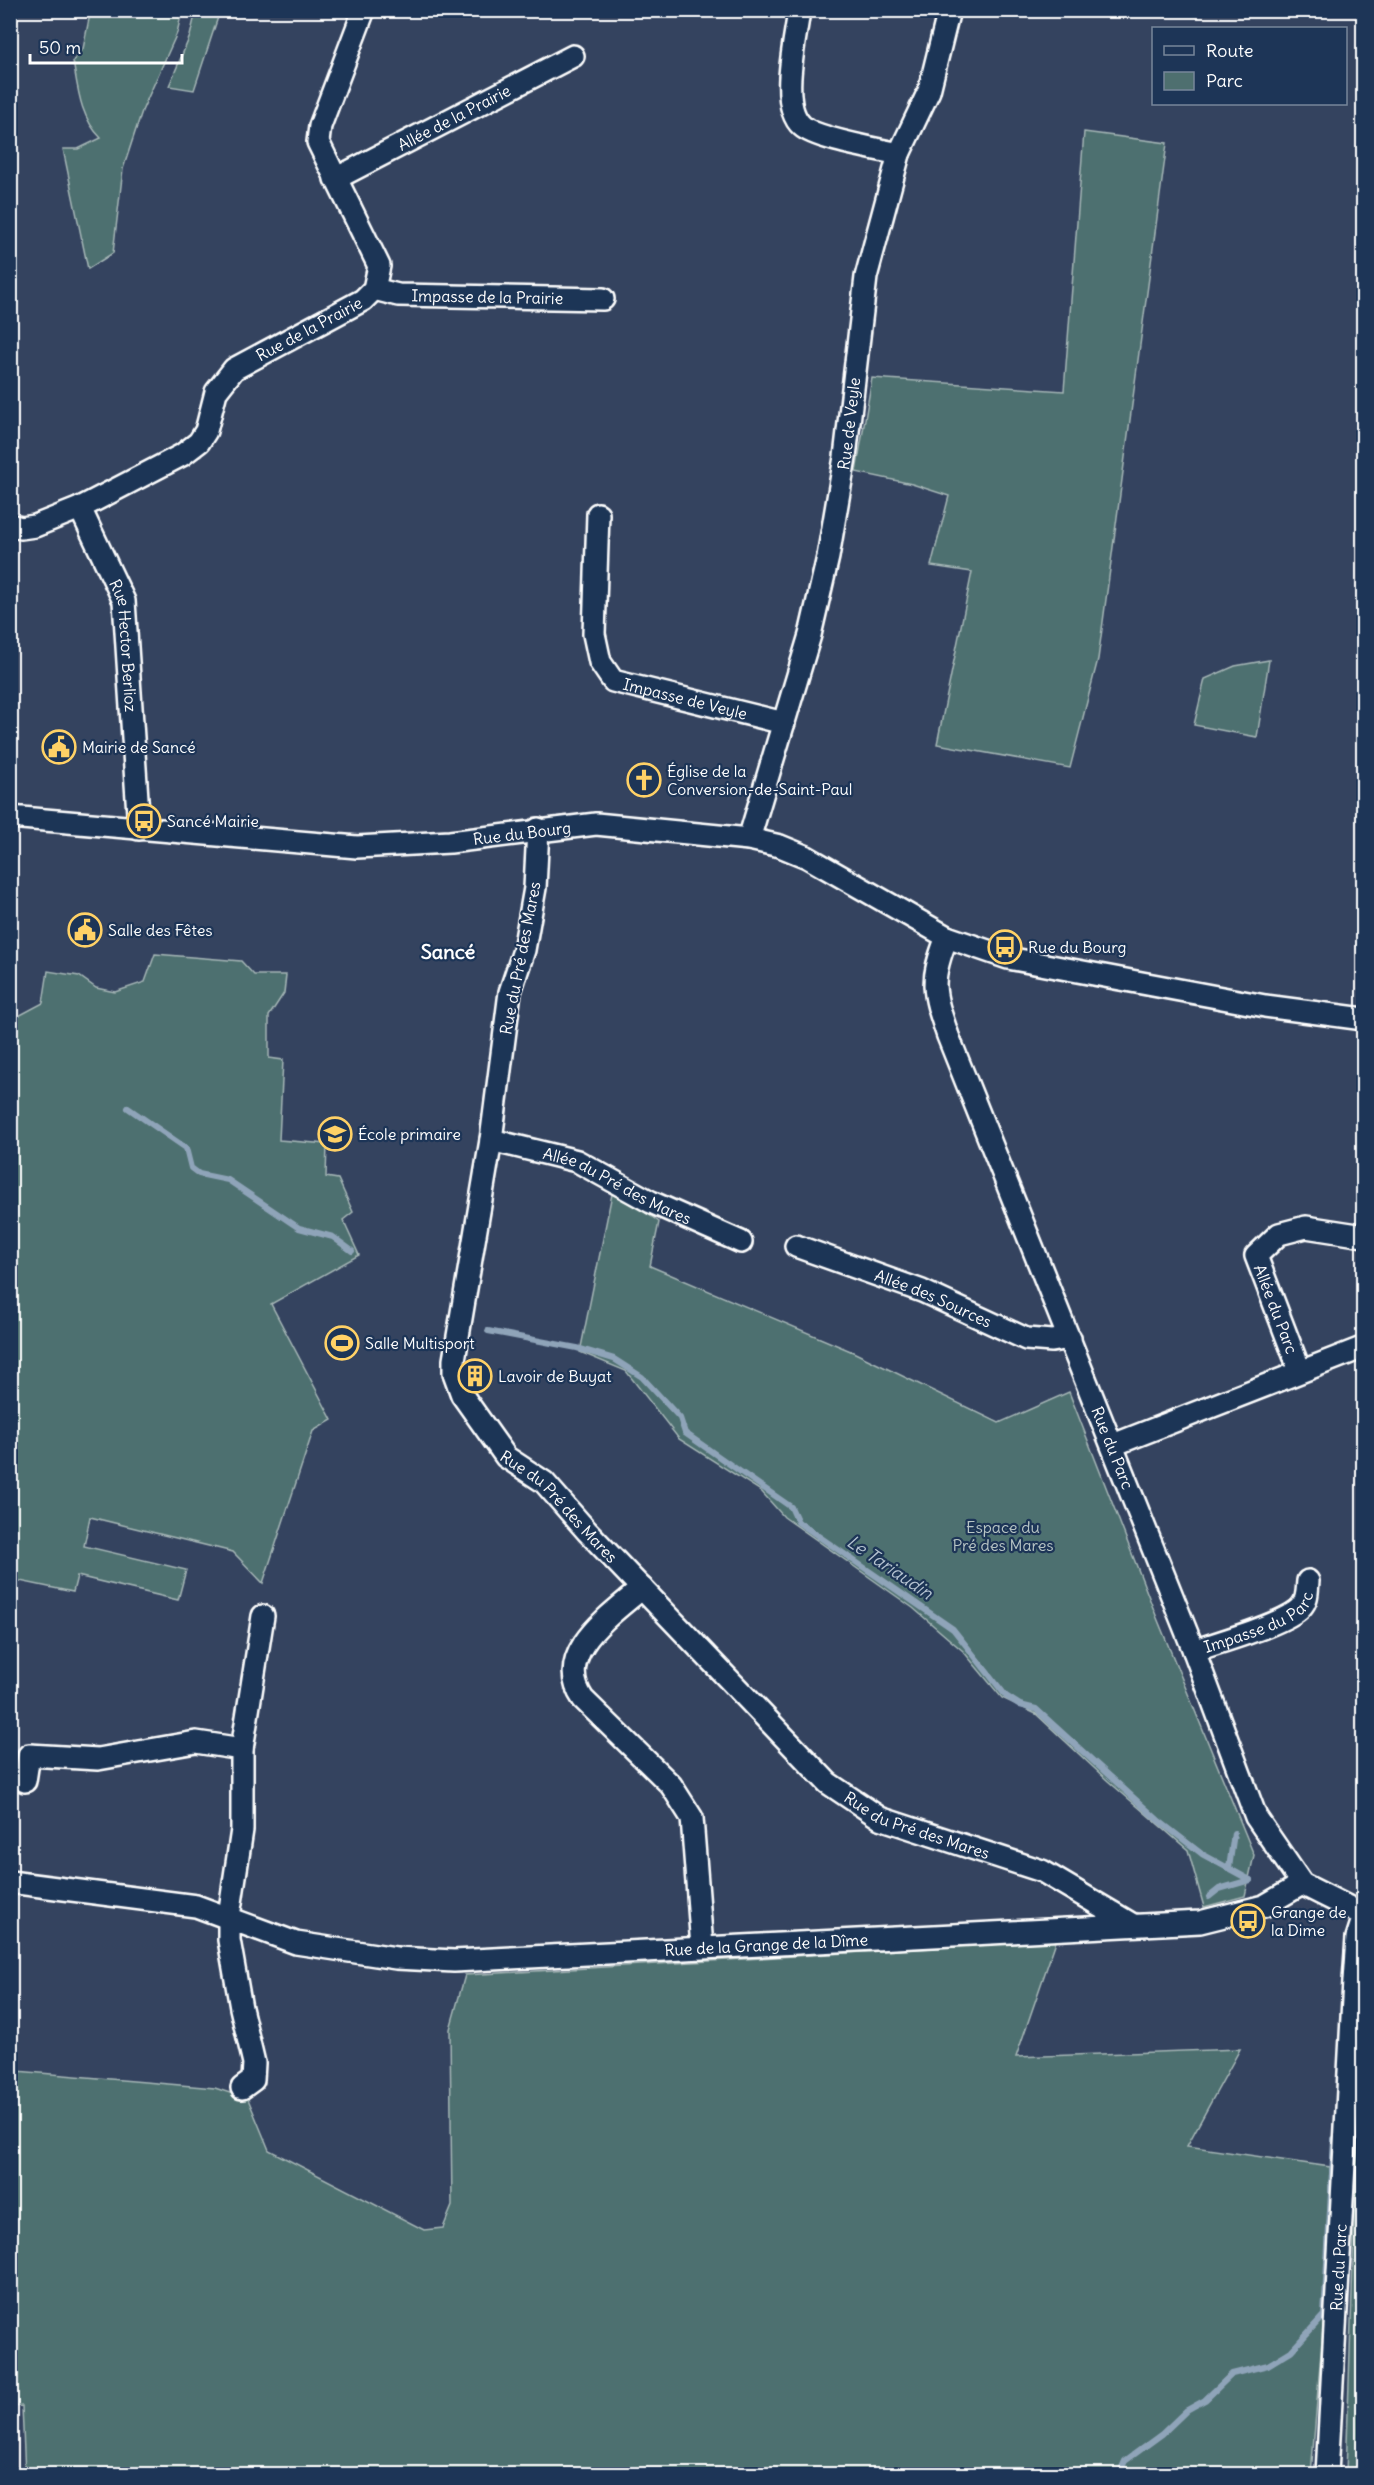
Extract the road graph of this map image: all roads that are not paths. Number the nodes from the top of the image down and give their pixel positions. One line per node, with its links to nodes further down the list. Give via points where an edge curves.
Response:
1 (364, 10): 6 (street, Rue de la Prairie, via 320,126 318,142)
2 (799, 10): 5 (street, via 789,97 792,113 802,127 825,136)
3 (949, 10): 5 (street, Rue de Veyle, via 929,92)
4 (573, 56): 6 (street, Allée de la Prairie)
5 (899, 154): 12 (street, Rue de Veyle, via 866,277 845,456 828,557)
6 (335, 179): 7 (street, Rue de la Prairie, via 378,266)
7 (374, 289): 8 (street, Impasse de la Prairie, via 398,295); 9 (street, Rue de la Prairie, via 363,300 234,369 216,392 206,431 199,442 182,456)
8 (603, 299)
9 (80, 508): 11 (street, Rue de la Prairie, via 35,526); 14 (street, Rue Hector Berlioz, via 124,601)
10 (598, 514): 12 (street, Impasse de Veyle, via 594,634 600,662 613,681)
11 (10, 525)
12 (784, 723): 16 (street, Rue de Veyle)
13 (10, 817): 14 (street, Rue du Bourg)
14 (138, 829): 15 (street, Rue du Bourg, via 357,847 450,842)
15 (538, 829): 16 (street, Rue du Bourg, via 596,824); 19 (street, Rue du Pré des Mares, via 535,888 524,950 510,992)
16 (749, 839): 17 (street, Rue du Bourg, via 807,857)
17 (947, 937): 18 (street, Rue du Bourg, via 1008,958 1265,1006); 23 (street, Rue du Parc, via 937,962 934,994)
18 (1364, 1019)
19 (491, 1140): 21 (street, Allée du Pré des Mares, via 577,1161 651,1202); 28 (street, Rue du Pré des Mares, via 454,1373 462,1395 506,1457 544,1482)
20 (1364, 1236): 25 (street, Allée du Parc, via 1306,1227 1279,1234 1256,1256)
21 (741, 1242)
22 (796, 1246): 23 (street, Allée des Sources, via 922,1291 1026,1339)
23 (1070, 1338): 26 (street, Rue du Parc)
24 (1364, 1347): 25 (street, Allée du Parc)
25 (1300, 1371): 26 (street, Allée du Parc)
26 (1113, 1445): 30 (street, Rue du Parc)
27 (1308, 1581): 30 (street, Impasse du Parc, via 1307,1598 1301,1608)
28 (642, 1588): 37 (street, Rue du Pré des Mares, via 828,1783 880,1818 1042,1871); 38 (street, via 592,1632 576,1657 573,1684 671,1785 692,1818)
29 (263, 1616): 31 (street)
30 (1194, 1651): 34 (street, Rue du Parc, via 1256,1817)
31 (242, 1749): 32 (street, via 196,1742 98,1759 29,1755); 36 (street, via 242,1830)
32 (25, 1781)
33 (10, 1882): 36 (street, Rue de la Grange de la Dîme, via 170,1901)
34 (1302, 1884): 35 (street, Rue du Parc); 37 (street, Rue de la Grange de la Dîme, via 1264,1906 1200,1922)
35 (1364, 1915): 40 (street, Rue du Parc, via 1357,1938 1354,1981)
36 (229, 1916): 38 (street, Rue de la Grange de la Dîme, via 296,1943 396,1958 454,1961); 39 (street, via 229,1940 254,2064 253,2080)
37 (1133, 1925): 38 (street, Rue de la Grange de la Dîme)
38 (702, 1947)
39 (242, 2088)
40 (1327, 2475)

